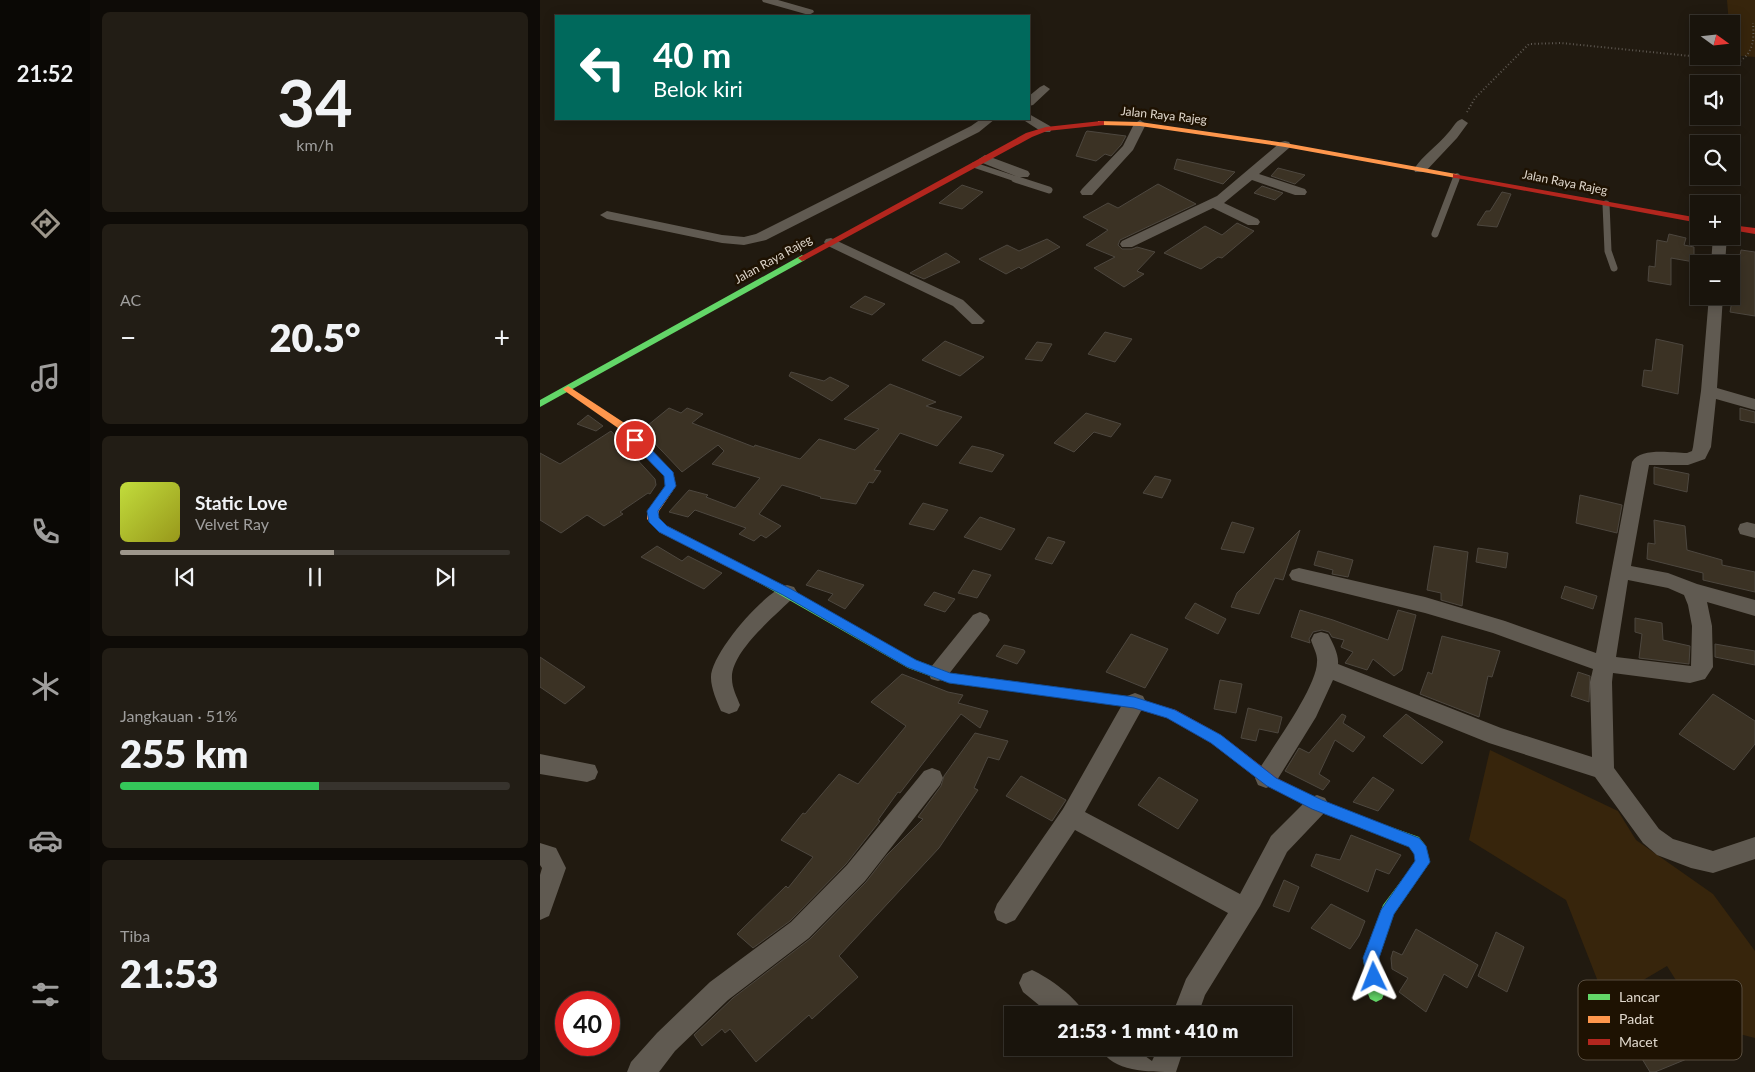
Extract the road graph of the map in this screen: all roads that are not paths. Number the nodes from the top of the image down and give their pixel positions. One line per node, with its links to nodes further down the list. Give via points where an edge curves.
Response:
1 (767, 0): 2 (street)
2 (789, 2): 3 (street, via 809,11)
3 (803, 15)
4 (1044, 90): 5 (street)
5 (1030, 101)
6 (1030, 119): 10 (street)
7 (988, 120): 23 (street, via 761,237 744,241 722,239)
8 (1462, 123): 12 (street, via 1455,135)
9 (1140, 124): 10 (main road, Jalan Raya Rajeg, via 1100,123); 11 (main road, Jalan Raya Rajeg); 19 (street, via 1129,147)
10 (1046, 129): 13 (main road, Jalan Raya Rajeg)
11 (1285, 144): 14 (main road, Jalan Raya Rajeg); 16 (street)
12 (1435, 152): 14 (street)
13 (979, 162): 15 (street); 18 (lane); 29 (main road, Jalan Raya Rajeg)
14 (1420, 169): 17 (main road, Jalan Raya Rajeg)
15 (1023, 174)
16 (1251, 175): 20 (street); 21 (street)
17 (1457, 176): 22 (main road, Jalan Raya Rajeg); 28 (lane)
18 (1049, 190)
19 (1088, 192)
20 (1300, 192)
21 (1213, 203): 25 (street); 30 (street)
22 (1606, 204): 24 (main road, Jalan Raya Rajeg); 31 (lane, via 1608,251)
23 (607, 215)
24 (1690, 219)
25 (1254, 222)
26 (1740, 228): 27 (main road)
27 (1755, 231)
28 (1435, 234)
29 (831, 242): 33 (street, via 958,303); 34 (main road, Jalan Raya Rajeg)
30 (1127, 244)
31 (1614, 268)
32 (1715, 305): 35 (street)
33 (977, 321)
34 (568, 388): 36 (main road, Jalan Raya Rajeg); 41 (main road, via 622,426 669,475 671,486 652,511 653,519 663,529)
35 (1709, 392): 37 (street); 38 (street, via 1699,455 1640,462)
36 (540, 404)
37 (1755, 405)
38 (1620, 571): 40 (street); 45 (street)
39 (1299, 575): 45 (street, via 1498,626)
40 (1691, 590): 42 (street); 45 (street, via 1698,600 1702,634 1703,667 1698,674)
41 (787, 592): 47 (main road, via 912,664); 49 (street, via 736,643 726,661 721,678)
42 (1755, 608)
43 (980, 620): 47 (street)
44 (1321, 640): 46 (street, via 1328,660)
45 (1604, 664): 51 (street, via 1601,682)
46 (1327, 669): 51 (street, via 1497,736); 54 (street, via 1308,711)
47 (938, 674): 48 (main road)
48 (1134, 702): 54 (main road, via 1171,714 1216,739); 56 (street)
49 (729, 705)
50 (540, 764): 52 (street)
51 (1603, 770): 57 (street, via 1651,836 1665,847 1713,862)
52 (587, 772)
53 (932, 778): 68 (street, via 856,873 800,930 720,991 666,1042)
54 (1266, 778): 55 (main road)
55 (1317, 805): 60 (street, via 1279,844); 63 (main road, via 1414,842 1421,851 1423,862 1388,910 1371,958)
56 (1071, 816): 60 (street); 61 (street)
57 (1754, 851)
58 (540, 854): 59 (street, via 548,856 554,868)
59 (540, 908)
60 (1244, 909): 65 (street, via 1195,988)
61 (1006, 912)
62 (1032, 983): 64 (street)
63 (1376, 994)
64 (1061, 1006)
65 (1188, 1006)
66 (1123, 1056): 69 (street)
67 (1168, 1056): 70 (street)
68 (641, 1072)
69 (1144, 1072)
70 (1162, 1072)

